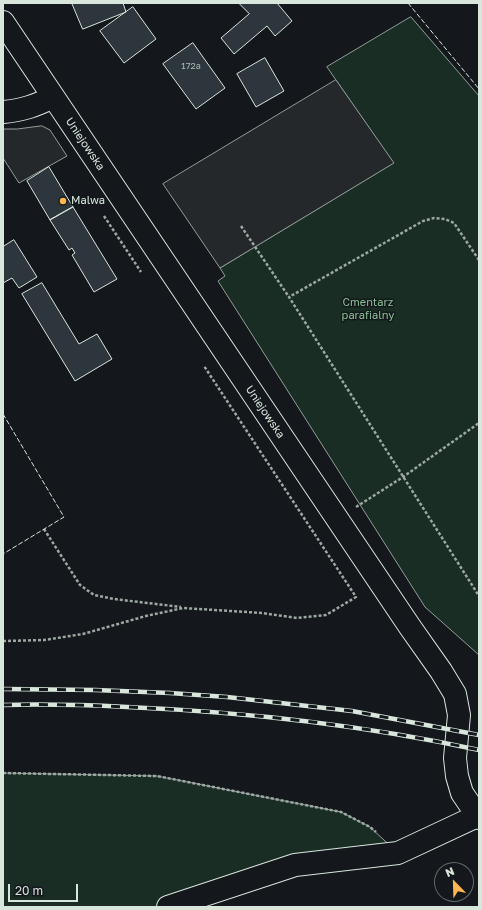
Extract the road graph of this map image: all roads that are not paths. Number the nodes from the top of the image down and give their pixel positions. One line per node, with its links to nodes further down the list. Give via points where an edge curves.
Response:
1 (3, 22): 2 (main road, Uniejowska)
2 (53, 97): 3 (main road, via 35,106); 4 (main road, Uniejowska, via 455,694 459,715 455,758 457,776 462,793)
3 (3, 112)
4 (478, 817): 5 (main road, via 398,853 295,865)
5 (168, 907)

